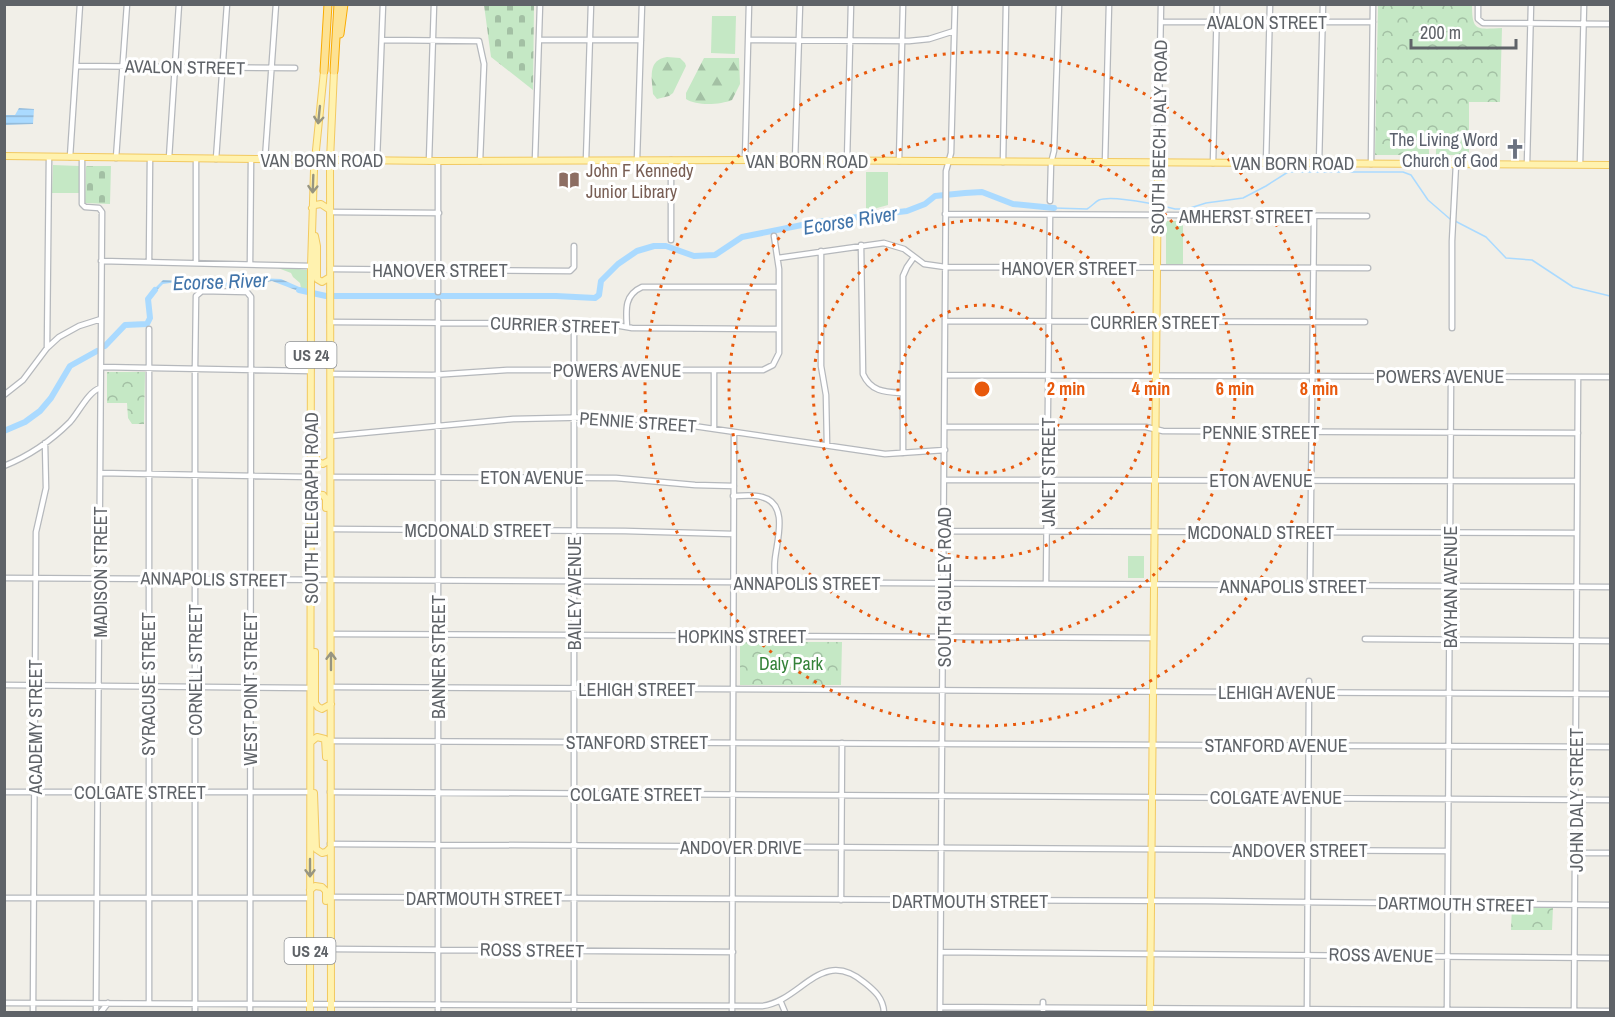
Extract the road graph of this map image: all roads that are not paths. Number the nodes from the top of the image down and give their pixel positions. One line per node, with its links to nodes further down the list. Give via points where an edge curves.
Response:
1 (80, 4): 49 (street)
2 (127, 4): 50 (street)
3 (179, 4): 51 (street)
4 (227, 4): 52 (street)
5 (276, 4): 53 (street)
6 (323, 4): 54 (highway)
7 (328, 4): 54 (highway, SOUTH TELEGRAPH ROAD / US 24)
8 (338, 4): 55 (highway, SOUTH TELEGRAPH ROAD / US 24)
9 (344, 4): 55 (highway)
10 (383, 4): 40 (street)
11 (434, 4): 41 (street)
12 (540, 4): 42 (street)
13 (591, 4): 43 (street)
14 (642, 4): 44 (street)
15 (749, 4): 45 (street)
16 (800, 4): 46 (street)
17 (851, 4): 47 (street)
18 (903, 4): 48 (street)
19 (955, 4): 39 (street, SOUTH GULLEY ROAD)
20 (1006, 4): 83 (street)
21 (1059, 4): 84 (street)
22 (1108, 4): 85 (street)
23 (1161, 4): 31 (street, SOUTH BEECH DALY ROAD)
24 (1217, 4): 32 (street)
25 (1270, 4): 33 (street)
26 (1323, 4): 34 (street)
27 (1373, 4): 35 (street)
28 (1478, 4): 36 (street, via 1479,21 1483,23)
29 (1531, 4): 36 (street)
30 (1584, 4): 37 (street)
31 (1161, 22): 32 (street, AVALON STREET); 86 (street, SOUTH BEECH DALY ROAD)
32 (1216, 22): 33 (street, AVALON STREET); 87 (street)
33 (1269, 22): 34 (street, AVALON STREET); 88 (street)
34 (1322, 22): 35 (street, AVALON STREET); 89 (street)
35 (1373, 22): 90 (street)
36 (1530, 23): 37 (street); 92 (street)
37 (1583, 24): 38 (street); 93 (street)
38 (1611, 24)
39 (954, 31): 48 (street, via 929,39); 82 (street, SOUTH GULLEY ROAD)
40 (382, 40): 41 (street); 70 (street)
41 (433, 40): 76 (street); 78 (street, via 480,42 484,64)
42 (539, 40): 43 (street); 71 (street)
43 (590, 40): 44 (street); 72 (street)
44 (641, 40): 73 (street)
45 (748, 40): 46 (street); 75 (street)
46 (799, 40): 47 (street); 79 (street)
47 (850, 41): 48 (street); 80 (street)
48 (902, 41): 81 (street)
49 (76, 66): 50 (street, AVALON STREET); 59 (street)
50 (123, 66): 51 (street, AVALON STREET); 61 (street)
51 (174, 66): 52 (street, AVALON STREET); 63 (street)
52 (222, 67): 53 (street, AVALON STREET); 65 (street)
53 (271, 68): 56 (street, AVALON STREET); 66 (street)
54 (324, 68): 68 (main road, SOUTH TELEGRAPH ROAD / US 24, one-way to 68)
55 (334, 68): 69 (main road, SOUTH TELEGRAPH ROAD / US 24)
56 (295, 69)
57 (4, 156): 58 (main road, VAN BORN ROAD)
58 (49, 157): 59 (main road, VAN BORN ROAD); 142 (street)
59 (70, 157): 60 (main road, VAN BORN ROAD)
60 (82, 157): 61 (main road, VAN BORN ROAD); 112 (street, MADISON STREET, via 82,204 102,212)
61 (116, 158): 62 (main road, VAN BORN ROAD)
62 (150, 158): 63 (main road, VAN BORN ROAD); 113 (street)
63 (169, 158): 64 (main road, VAN BORN ROAD)
64 (196, 159): 65 (main road, VAN BORN ROAD); 114 (street)
65 (216, 159): 67 (main road, VAN BORN ROAD)
66 (265, 159): 67 (main road, VAN BORN ROAD); 68 (main road, VAN BORN ROAD)
67 (251, 160): 115 (street)
68 (315, 160): 69 (main road, VAN BORN ROAD); 96 (main road, SOUTH TELEGRAPH ROAD / US 24, one-way to 96)
69 (330, 160): 70 (main road, VAN BORN ROAD); 97 (main road, SOUTH TELEGRAPH ROAD / US 24)
70 (377, 160): 76 (main road, VAN BORN ROAD)
71 (536, 160): 72 (main road, VAN BORN ROAD); 78 (main road, VAN BORN ROAD)
72 (586, 160): 73 (main road, VAN BORN ROAD)
73 (638, 160): 74 (main road, VAN BORN ROAD)
74 (671, 160): 75 (main road, VAN BORN ROAD); 106 (street)
75 (745, 160): 79 (main road, VAN BORN ROAD)
76 (429, 161): 77 (main road, VAN BORN ROAD)
77 (438, 161): 78 (main road, VAN BORN ROAD); 99 (street)
78 (480, 161)
79 (795, 161): 80 (main road, VAN BORN ROAD)
80 (847, 161): 81 (main road, VAN BORN ROAD)
81 (899, 161): 82 (main road, VAN BORN ROAD)
82 (948, 161): 83 (main road, VAN BORN ROAD); 100 (street, SOUTH GULLEY ROAD)
83 (1003, 162): 84 (main road, VAN BORN ROAD)
84 (1051, 163): 85 (main road, VAN BORN ROAD); 95 (street)
85 (1105, 163): 86 (main road, VAN BORN ROAD)
86 (1158, 163): 87 (main road, VAN BORN ROAD); 98 (main road, SOUTH BEECH DALY ROAD)
87 (1214, 163): 88 (main road, VAN BORN ROAD)
88 (1266, 163): 89 (main road, VAN BORN ROAD)
89 (1319, 164): 90 (main road, VAN BORN ROAD)
90 (1371, 164): 91 (main road, VAN BORN ROAD)
91 (1456, 164): 92 (main road, VAN BORN ROAD); 139 (street)
92 (1527, 164): 93 (main road, VAN BORN ROAD)
93 (1580, 165): 94 (main road, VAN BORN ROAD)
94 (1611, 165)
95 (1050, 201)
96 (312, 208): 97 (main road, via 321,204); 104 (main road, SOUTH TELEGRAPH ROAD / US 24)
97 (331, 211): 99 (street); 121 (main road, SOUTH TELEGRAPH ROAD / US 24)
98 (1157, 212): 101 (street, AMHERST STREET); 102 (street, AMHERST STREET); 122 (main road, SOUTH BEECH DALY ROAD)
99 (439, 213): 123 (street)
100 (945, 214): 101 (street, AMHERST STREET); 117 (street, SOUTH GULLEY ROAD)
101 (1050, 215): 118 (street, JANET STREET)
102 (1314, 216): 103 (street, AMHERST STREET); 119 (street)
103 (1368, 216)
104 (312, 223): 116 (main road, SOUTH TELEGRAPH ROAD / US 24); 124 (main road, via 317,279 322,282)
105 (774, 237): 111 (street, POWERS AVENUE)
106 (671, 240)
107 (861, 245): 109 (street, HANOVER STREET); 110 (street, HANOVER STREET, via 891,244); 162 (street, via 862,371 868,383 882,392)
108 (574, 246): 123 (street, HANOVER STREET, via 573,270)
109 (821, 251): 111 (street, HANOVER STREET); 177 (street, via 821,366)
110 (914, 257): 117 (street, HANOVER STREET, via 928,265); 162 (street, via 903,276)
111 (778, 258): 125 (street, POWERS AVENUE)
112 (101, 261): 113 (street); 129 (street, MADISON STREET)
113 (149, 262): 114 (street)
114 (196, 263): 115 (street)
115 (250, 264): 116 (street)
116 (311, 266): 143 (main road, SOUTH TELEGRAPH ROAD / US 24)
117 (945, 267): 118 (street, HANOVER STREET); 130 (street, SOUTH GULLEY ROAD)
118 (1050, 268): 122 (street, HANOVER STREET); 131 (street, JANET STREET)
119 (1313, 268): 120 (street, HANOVER STREET); 122 (street, HANOVER STREET); 134 (street)
120 (1368, 268)
121 (330, 269): 123 (street, HANOVER STREET); 124 (main road, SOUTH TELEGRAPH ROAD / US 24)
122 (1157, 269): 133 (main road, SOUTH BEECH DALY ROAD)
123 (438, 270): 126 (street)
124 (330, 277): 132 (main road, SOUTH TELEGRAPH ROAD / US 24)
125 (779, 287): 138 (street, via 642,287 628,300); 141 (street, POWERS AVENUE)
126 (438, 292)
127 (249, 294): 146 (street, CORNELL STREET, via 198,292); 147 (street, WEST POINT STREET)
128 (438, 302): 136 (street, BANNER STREET)
129 (101, 319): 142 (street, via 72,329); 144 (street, MADISON STREET)
130 (945, 321): 131 (street, CURRIER STREET); 153 (street, SOUTH GULLEY ROAD)
131 (1049, 321): 133 (street, CURRIER STREET); 154 (street, JANET STREET)
132 (330, 322): 136 (street, CURRIER STREET); 151 (main road, SOUTH TELEGRAPH ROAD / US 24)
133 (1156, 322): 134 (street, CURRIER STREET); 155 (main road, SOUTH BEECH DALY ROAD)
134 (1313, 322): 135 (street, CURRIER STREET); 156 (street)
135 (1365, 322)
136 (438, 323): 137 (street, CURRIER STREET); 152 (street, BANNER STREET)
137 (574, 324): 138 (street, CURRIER STREET); 148 (street, BAILEY AVENUE)
138 (627, 327): 141 (street, CURRIER STREET)
139 (1452, 328)
140 (149, 329): 145 (street, SYRACUSE STREET)
141 (779, 329): 149 (street, POWERS AVENUE, via 778,356 770,367)
142 (48, 348): 163 (street, via 23,380)
143 (311, 356): 150 (main road, SOUTH TELEGRAPH ROAD / US 24); 168 (main road, via 319,351 326,354)
144 (101, 367): 145 (street); 160 (street, MADISON STREET)
145 (149, 368): 146 (street); 183 (street, SYRACUSE STREET)
146 (195, 369): 147 (street); 184 (street, CORNELL STREET)
147 (250, 370): 150 (street); 185 (street, WEST POINT STREET)
148 (574, 370): 149 (street, POWERS AVENUE); 152 (street, POWERS AVENUE); 164 (street, BAILEY AVENUE)
149 (714, 370): 169 (street)
150 (311, 371): 161 (main road, SOUTH TELEGRAPH ROAD / US 24)
151 (331, 374): 152 (street, POWERS AVENUE); 168 (main road, SOUTH TELEGRAPH ROAD / US 24)
152 (439, 375): 165 (street, BANNER STREET)
153 (945, 375): 154 (street, POWERS AVENUE); 166 (street, SOUTH GULLEY ROAD)
154 (1049, 375): 155 (street, POWERS AVENUE); 167 (street, JANET STREET)
155 (1155, 375): 156 (street, POWERS AVENUE); 170 (main road, SOUTH BEECH DALY ROAD)
156 (1312, 375): 157 (street, POWERS AVENUE); 172 (street)
157 (1451, 376): 158 (street, POWERS AVENUE); 173 (street, BAYHAN AVENUE)
158 (1578, 377): 159 (street, POWERS AVENUE); 174 (street, JOHN DALY STREET)
159 (1611, 377)
160 (100, 388): 176 (street); 182 (street, MADISON STREET)
161 (311, 393): 180 (main road, via 316,461 323,464); 186 (main road, SOUTH TELEGRAPH ROAD / US 24)
162 (903, 393): 179 (street)
163 (4, 395)
164 (574, 417): 165 (street, PENNIE STREET); 169 (street, PENNIE STREET, via 625,418); 189 (street, BAILEY AVENUE)
165 (438, 426): 175 (street, PENNIE STREET); 188 (street, BANNER STREET)
166 (945, 427): 167 (street, PENNIE STREET); 178 (street, SOUTH GULLEY ROAD)
167 (1048, 427): 170 (street, PENNIE STREET); 190 (street, JANET STREET)
168 (331, 428): 175 (main road, SOUTH TELEGRAPH ROAD / US 24)
169 (714, 429): 171 (street, PENNIE STREET)
170 (1155, 429): 172 (street, PENNIE STREET); 191 (main road, SOUTH BEECH DALY ROAD)
171 (734, 432): 177 (street, PENNIE STREET); 196 (street)
172 (1311, 432): 173 (street, PENNIE STREET); 193 (street)
173 (1450, 433): 174 (street, PENNIE STREET); 194 (street, BAYHAN AVENUE)
174 (1578, 433): 195 (street, JOHN DALY STREET)
175 (331, 436): 180 (main road, SOUTH TELEGRAPH ROAD / US 24)
176 (45, 443): 181 (street); 211 (street, ACADEMY STREET, via 46,488 37,527)
177 (827, 445): 179 (street, PENNIE STREET)
178 (945, 450): 179 (street, PENNIE STREET); 192 (street, SOUTH GULLEY ROAD)
179 (903, 453)
180 (331, 459): 187 (main road, SOUTH TELEGRAPH ROAD / US 24)
181 (4, 466)
182 (100, 473): 183 (street); 212 (street, MADISON STREET)
183 (148, 474): 184 (street); 213 (street, SYRACUSE STREET)
184 (196, 475): 185 (street); 214 (street, CORNELL STREET)
185 (251, 476): 186 (street); 215 (street, WEST POINT STREET)
186 (311, 477): 198 (main road, SOUTH TELEGRAPH ROAD / US 24)
187 (331, 477): 188 (street, ETON AVENUE); 199 (main road, SOUTH TELEGRAPH ROAD / US 24)
188 (438, 477): 189 (street, ETON AVENUE); 200 (street, BANNER STREET)
189 (574, 478): 196 (street, ETON AVENUE); 201 (street, BAILEY AVENUE)
190 (1048, 479): 191 (street, ETON AVENUE); 192 (street, ETON AVENUE); 203 (street, JANET STREET)
191 (1155, 479): 193 (street, ETON AVENUE); 204 (main road, SOUTH BEECH DALY ROAD)
192 (945, 480): 202 (street, SOUTH GULLEY ROAD)
193 (1310, 480): 194 (street, ETON AVENUE); 205 (street)
194 (1451, 481): 195 (street, ETON AVENUE); 206 (street, BAYHAN AVENUE)
195 (1577, 481): 207 (street, JOHN DALY STREET)
196 (734, 486): 197 (street)
197 (734, 496): 208 (street); 221 (street, via 762,497 777,509 779,534)
198 (311, 500): 209 (main road, via 314,494 326,499); 216 (main road, SOUTH TELEGRAPH ROAD / US 24)
199 (331, 529): 200 (street, MCDONALD STREET); 209 (main road, SOUTH TELEGRAPH ROAD / US 24)
200 (438, 530): 201 (street, MCDONALD STREET); 218 (street, BANNER STREET)
201 (574, 530): 208 (street, MCDONALD STREET); 219 (street, BAILEY AVENUE)
202 (944, 531): 203 (street, MCDONALD STREET); 222 (street, SOUTH GULLEY ROAD)
203 (1048, 531): 204 (street, MCDONALD STREET); 223 (street, JANET STREET)
204 (1154, 531): 205 (street, MCDONALD STREET); 224 (main road, SOUTH BEECH DALY ROAD)
205 (1311, 532): 206 (street, MCDONALD STREET); 225 (street)
206 (1450, 533): 207 (street, MCDONALD STREET); 226 (street, BAYHAN AVENUE)
207 (1577, 533): 227 (street, JOHN DALY STREET)
208 (733, 534): 220 (street)
209 (330, 566): 217 (main road, SOUTH TELEGRAPH ROAD / US 24)
210 (4, 578): 211 (street, ANNAPOLIS STREET)
211 (35, 578): 212 (street, ANNAPOLIS STREET); 242 (street, ACADEMY STREET)
212 (99, 578): 213 (street, ANNAPOLIS STREET); 243 (street, MADISON STREET)
213 (148, 579): 214 (street, ANNAPOLIS STREET); 244 (street, SYRACUSE STREET)
214 (195, 579): 215 (street, ANNAPOLIS STREET); 245 (street, CORNELL STREET)
215 (250, 580): 216 (street, ANNAPOLIS STREET); 246 (street, WEST POINT STREET)
216 (311, 581): 217 (street, ANNAPOLIS STREET); 229 (main road, SOUTH TELEGRAPH ROAD / US 24)
217 (330, 581): 218 (street, ANNAPOLIS STREET); 230 (main road, SOUTH TELEGRAPH ROAD / US 24)
218 (438, 581): 219 (street, ANNAPOLIS STREET); 231 (street, BANNER STREET)
219 (574, 582): 220 (street, ANNAPOLIS STREET); 232 (street, BAILEY AVENUE)
220 (733, 582): 221 (street, ANNAPOLIS STREET); 233 (street)
221 (774, 582): 222 (street, ANNAPOLIS STREET)
222 (944, 584): 223 (street, ANNAPOLIS STREET); 234 (street, SOUTH GULLEY ROAD)
223 (1047, 584): 224 (street, ANNAPOLIS STREET)
224 (1154, 585): 225 (street, ANNAPOLIS STREET); 235 (main road)
225 (1310, 586): 226 (street, ANNAPOLIS STREET)
226 (1450, 586): 227 (street, ANNAPOLIS STREET); 237 (street, BAYHAN AVENUE)
227 (1577, 587): 228 (street, ANNAPOLIS STREET); 238 (street, JOHN DALY STREET)
228 (1611, 587)
229 (311, 631): 248 (main road, SOUTH TELEGRAPH ROAD / US 24); 258 (main road, via 315,703 322,709)
230 (330, 634): 231 (street, HOPKINS STREET); 247 (main road, SOUTH TELEGRAPH ROAD / US 24, one-way to 230)
231 (439, 634): 232 (street, HOPKINS STREET); 249 (street, BANNER STREET)
232 (573, 635): 233 (street, HOPKINS STREET); 250 (street, BAILEY AVENUE)
233 (734, 636): 234 (street, HOPKINS STREET); 251 (street)
234 (943, 638): 235 (street, HOPKINS STREET); 252 (street, SOUTH GULLEY ROAD)
235 (1153, 638): 253 (main road)
236 (1365, 639): 237 (street)
237 (1449, 640): 238 (street); 255 (street, BAYHAN AVENUE)
238 (1577, 640): 239 (street); 256 (street, JOHN DALY STREET)
239 (1611, 641)
240 (1309, 681): 254 (street)
241 (4, 685): 242 (street)
242 (35, 685): 243 (street); 273 (street, ACADEMY STREET)
243 (99, 685): 244 (street); 274 (street, MADISON STREET)
244 (149, 686): 245 (street); 275 (street, SYRACUSE STREET)
245 (195, 686): 246 (street); 276 (street, CORNELL STREET)
246 (251, 687): 248 (street); 277 (street, WEST POINT STREET)
247 (331, 687): 249 (street, LEHIGH STREET); 258 (main road, SOUTH TELEGRAPH ROAD / US 24)
248 (311, 688): 262 (main road, SOUTH TELEGRAPH ROAD / US 24)
249 (439, 688): 250 (street, LEHIGH STREET); 260 (street, BANNER STREET)
250 (574, 688): 251 (street, LEHIGH STREET); 261 (street, BAILEY AVENUE)
251 (733, 689): 252 (street, LEHIGH STREET); 263 (street)
252 (943, 691): 253 (street, LEHIGH AVENUE); 265 (street, SOUTH GULLEY ROAD)
253 (1153, 691): 254 (street, LEHIGH AVENUE); 266 (main road)
254 (1309, 692): 255 (street, LEHIGH AVENUE); 267 (street)
255 (1449, 693): 256 (street, LEHIGH AVENUE); 268 (street, BAYHAN AVENUE)
256 (1576, 694): 257 (street, LEHIGH AVENUE); 269 (street, JOHN DALY STREET)
257 (1611, 694)
258 (330, 704): 259 (main road, SOUTH TELEGRAPH ROAD / US 24)
259 (331, 741): 260 (street, STANFORD STREET); 279 (main road, SOUTH TELEGRAPH ROAD / US 24)
260 (438, 741): 261 (street, STANFORD STREET); 280 (street, BANNER STREET)
261 (574, 741): 263 (street, STANFORD STREET); 281 (street, BAILEY AVENUE)
262 (310, 742): 271 (main road, SOUTH TELEGRAPH ROAD / US 24); 290 (main road, via 317,737 326,741)
263 (732, 742): 264 (street, STANFORD STREET); 282 (street)
264 (842, 743): 265 (street, STANFORD STREET); 283 (street)
265 (942, 743): 266 (street, STANFORD AVENUE); 284 (street, SOUTH GULLEY ROAD)
266 (1152, 744): 267 (street, STANFORD AVENUE); 285 (main road)
267 (1308, 745): 268 (street, STANFORD AVENUE); 286 (street)
268 (1449, 746): 269 (street, STANFORD AVENUE); 287 (street, BAYHAN AVENUE)
269 (1576, 746): 270 (street, STANFORD AVENUE); 288 (street, JOHN DALY STREET)
270 (1611, 747)
271 (310, 774): 278 (main road, SOUTH TELEGRAPH ROAD / US 24); 291 (main road, via 316,849 322,853)
272 (4, 792): 273 (street, COLGATE STREET)
273 (35, 792): 274 (street, COLGATE STREET); 303 (street, ACADEMY STREET)
274 (98, 792): 275 (street, COLGATE STREET); 308 (street, MADISON STREET)
275 (148, 792): 276 (street, COLGATE STREET); 304 (street, SYRACUSE STREET)
276 (195, 792): 277 (street, COLGATE STREET); 305 (street, CORNELL STREET)
277 (250, 792): 278 (street, COLGATE STREET); 309 (street, WEST POINT STREET)
278 (311, 792): 302 (main road, SOUTH TELEGRAPH ROAD / US 24, one-way to 302)
279 (330, 792): 280 (street, COLGATE STREET); 290 (main road, SOUTH TELEGRAPH ROAD / US 24)
280 (439, 793): 281 (street, COLGATE STREET); 292 (street, BANNER STREET)
281 (575, 794): 282 (street, COLGATE STREET); 293 (street, BAILEY AVENUE)
282 (733, 795): 283 (street, COLGATE STREET); 294 (street)
283 (842, 795): 284 (street, COLGATE STREET); 295 (street)
284 (942, 796): 285 (street, COLGATE AVENUE); 296 (street, SOUTH GULLEY ROAD)
285 (1152, 796): 286 (street, COLGATE AVENUE); 297 (main road)
286 (1308, 797): 287 (street, COLGATE AVENUE); 298 (street)
287 (1449, 798): 288 (street, COLGATE AVENUE); 299 (street, BAYHAN AVENUE)
288 (1576, 799): 289 (street, COLGATE AVENUE); 300 (street, JOHN DALY STREET)
289 (1611, 800)
290 (330, 814): 291 (main road, SOUTH TELEGRAPH ROAD / US 24)
291 (330, 846): 292 (street, ANDOVER DRIVE); 306 (main road, SOUTH TELEGRAPH ROAD / US 24)
292 (438, 846): 293 (street, ANDOVER DRIVE); 311 (street, BANNER STREET)
293 (574, 846): 294 (street, ANDOVER DRIVE); 312 (street, BAILEY AVENUE)
294 (733, 847): 295 (street, ANDOVER DRIVE); 313 (street)
295 (841, 847): 296 (street, ANDOVER DRIVE); 314 (street)
296 (942, 848): 297 (street, ANDOVER DRIVE); 315 (street, SOUTH GULLEY ROAD)
297 (1151, 849): 298 (street, ANDOVER STREET); 316 (main road)
298 (1307, 850): 299 (street, ANDOVER STREET); 317 (street)
299 (1448, 851): 318 (street, BAYHAN AVENUE)
300 (1575, 853): 301 (street); 319 (street, JOHN DALY STREET)
301 (1611, 853)
302 (310, 890): 310 (main road, SOUTH TELEGRAPH ROAD / US 24); 323 (main road, via 318,886 326,891 326,942)
303 (34, 897): 307 (street); 308 (street); 333 (street, ACADEMY STREET)
304 (149, 897): 305 (street); 308 (street); 336 (street, SYRACUSE STREET)
305 (195, 897): 309 (street); 337 (street, CORNELL STREET)
306 (330, 897): 311 (street, DARTMOUTH STREET); 323 (main road, SOUTH TELEGRAPH ROAD / US 24)
307 (4, 898)
308 (98, 898): 334 (street, MADISON STREET)
309 (250, 898): 310 (street); 338 (street, WEST POINT STREET)
310 (310, 898): 339 (main road, SOUTH TELEGRAPH ROAD / US 24)
311 (438, 898): 312 (street, DARTMOUTH STREET); 321 (street, BANNER STREET)
312 (574, 899): 313 (street, DARTMOUTH STREET); 322 (street, BAILEY AVENUE)
313 (733, 899): 314 (street, DARTMOUTH STREET); 324 (street)
314 (841, 900): 315 (street, DARTMOUTH STREET)
315 (941, 901): 316 (street, DARTMOUTH STREET); 325 (street, SOUTH GULLEY ROAD)
316 (1151, 902): 317 (street, DARTMOUTH STREET); 326 (main road)
317 (1307, 902): 318 (street, DARTMOUTH STREET); 327 (street)
318 (1448, 903): 319 (street, DARTMOUTH STREET); 328 (street, BAYHAN AVENUE)
319 (1575, 905): 320 (street, DARTMOUTH STREET); 329 (street, JOHN DALY STREET)
320 (1611, 905)
321 (438, 949): 322 (street, ROSS STREET); 323 (street, ROSS STREET); 341 (street, BANNER STREET)
322 (574, 951): 324 (street, ROSS STREET); 342 (street, BAILEY AVENUE)
323 (330, 952): 340 (main road, SOUTH TELEGRAPH ROAD / US 24)
324 (733, 952): 343 (street)
325 (941, 952): 326 (street); 345 (street, SOUTH GULLEY ROAD)
326 (1150, 953): 327 (street, ROSS AVENUE); 346 (main road)
327 (1306, 954): 328 (street, ROSS AVENUE); 347 (street)
328 (1448, 956): 329 (street, ROSS AVENUE); 348 (street, BAYHAN AVENUE)
329 (1575, 957): 330 (street, ROSS AVENUE); 362 (street, JOHN DALY STREET)
330 (1611, 958)
331 (780, 1000): 343 (street, via 762,1006); 360 (street); 361 (street, via 820,974 840,970 853,974 874,990)
332 (4, 1003): 333 (street)
333 (33, 1003): 334 (street); 350 (street, ACADEMY STREET)
334 (97, 1003): 335 (street); 351 (street, MADISON STREET)
335 (108, 1003): 336 (street); 352 (street)
336 (149, 1003): 337 (street)
337 (195, 1004): 338 (street); 353 (street, CORNELL STREET)
338 (250, 1004): 339 (street); 354 (street, WEST POINT STREET)
339 (310, 1004): 340 (street); 355 (main road, SOUTH TELEGRAPH ROAD / US 24)
340 (331, 1004): 341 (street); 356 (main road, SOUTH TELEGRAPH ROAD / US 24)
341 (438, 1004): 342 (street); 357 (street, BANNER STREET)
342 (574, 1005): 343 (street); 358 (street, BAILEY AVENUE)
343 (732, 1006): 359 (street)
344 (1043, 1007): 345 (street); 346 (street)
345 (940, 1010)
346 (1150, 1010): 347 (street)
347 (1307, 1010): 348 (street)
348 (1447, 1011): 362 (street)
349 (1611, 1011): 362 (street)
350 (33, 1012)
351 (96, 1012)
352 (101, 1012)
353 (195, 1012)
354 (250, 1012)
355 (310, 1012)
356 (331, 1012)
357 (438, 1012)
358 (574, 1012)
359 (732, 1012)
360 (785, 1012)
361 (884, 1012)
362 (1574, 1012)

